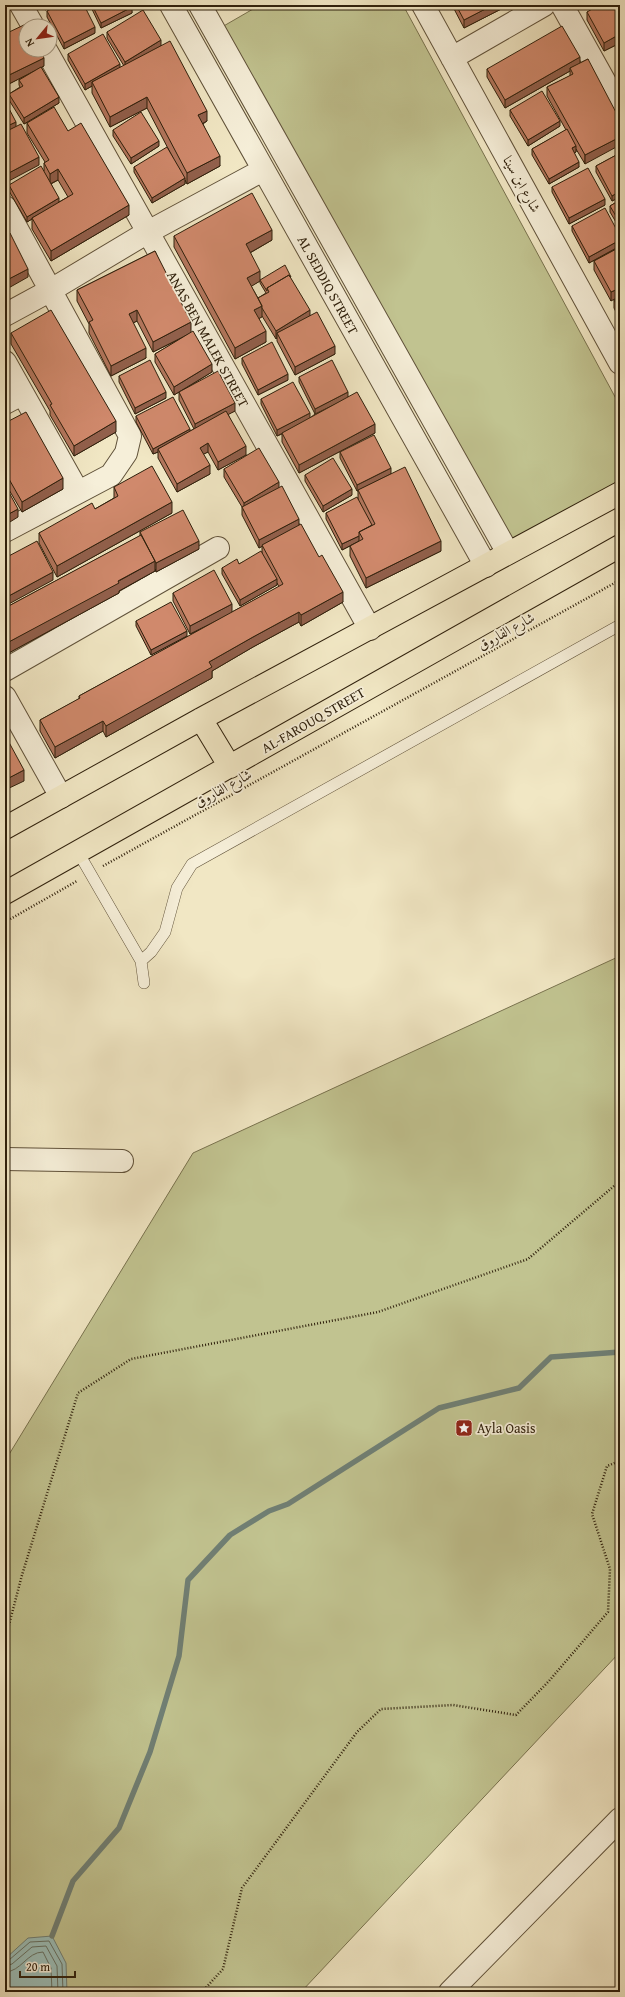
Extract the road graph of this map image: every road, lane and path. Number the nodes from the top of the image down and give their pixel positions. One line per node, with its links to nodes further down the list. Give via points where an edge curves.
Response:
1 (21, 5): 7 (street)
2 (171, 5): 8 (street, AL SEDDIQ STREET)
3 (423, 5): 10 (street, شارع ابن سينا)
4 (544, 5): 10 (street)
5 (562, 5): 11 (street)
6 (207, 7): 8 (street); 25 (street, AL SEDDIQ STREET)
7 (28, 18)
8 (182, 26): 12 (street, AL SEDDIQ STREET)
9 (50, 58): 14 (street, ANAS BEN MALEK STREET)
10 (452, 58): 18 (street, شارع ابن سينا)
11 (620, 109)
12 (263, 170): 14 (street); 26 (street, AL SEDDIQ STREET)
13 (5, 207): 15 (street)
14 (148, 232): 15 (street); 29 (street, ANAS BEN MALEK STREET)
15 (52, 290): 16 (street); 20 (street, via 130,436 126,453 111,475)
16 (5, 315)
17 (5, 362): 19 (street)
18 (620, 363)
19 (13, 398): 20 (street)
20 (78, 492): 22 (street)
21 (620, 493): 25 (main road)
22 (5, 531)
23 (620, 546): 33 (main road, AL-FAROUQ STREET)
24 (218, 548): 30 (street)
25 (508, 553): 26 (main road)
26 (486, 566): 29 (main road)
27 (620, 580): 37 (path, شارع الفاروق)
28 (620, 625): 40 (lane, via 192,864 177,888 165,932)
29 (370, 629): 32 (main road)
30 (5, 670)
31 (5, 697): 34 (street)
32 (201, 719): 33 (main road); 34 (main road)
33 (230, 767): 36 (main road, AL-FAROUQ STREET)
34 (61, 797): 35 (main road)
35 (5, 828)
36 (78, 852): 37 (lane); 38 (main road, AL-FAROUQ STREET)
37 (91, 873): 39 (path, شارع الفاروق); 40 (lane)
38 (5, 893)
39 (5, 922)
40 (141, 961): 41 (lane)
41 (144, 983)
42 (5, 1159): 43 (street)
43 (122, 1161)
44 (620, 1181): 46 (path, via 528,1259 378,1312 130,1359 78,1393 22,1575)
45 (620, 1461): 48 (path, via 607,1466 592,1514 610,1569 608,1612 516,1715 453,1705 381,1709 357,1732 242,1888 223,1969)
46 (5, 1640)
47 (620, 1820): 49 (street)
48 (202, 1992)
49 (450, 1992)

